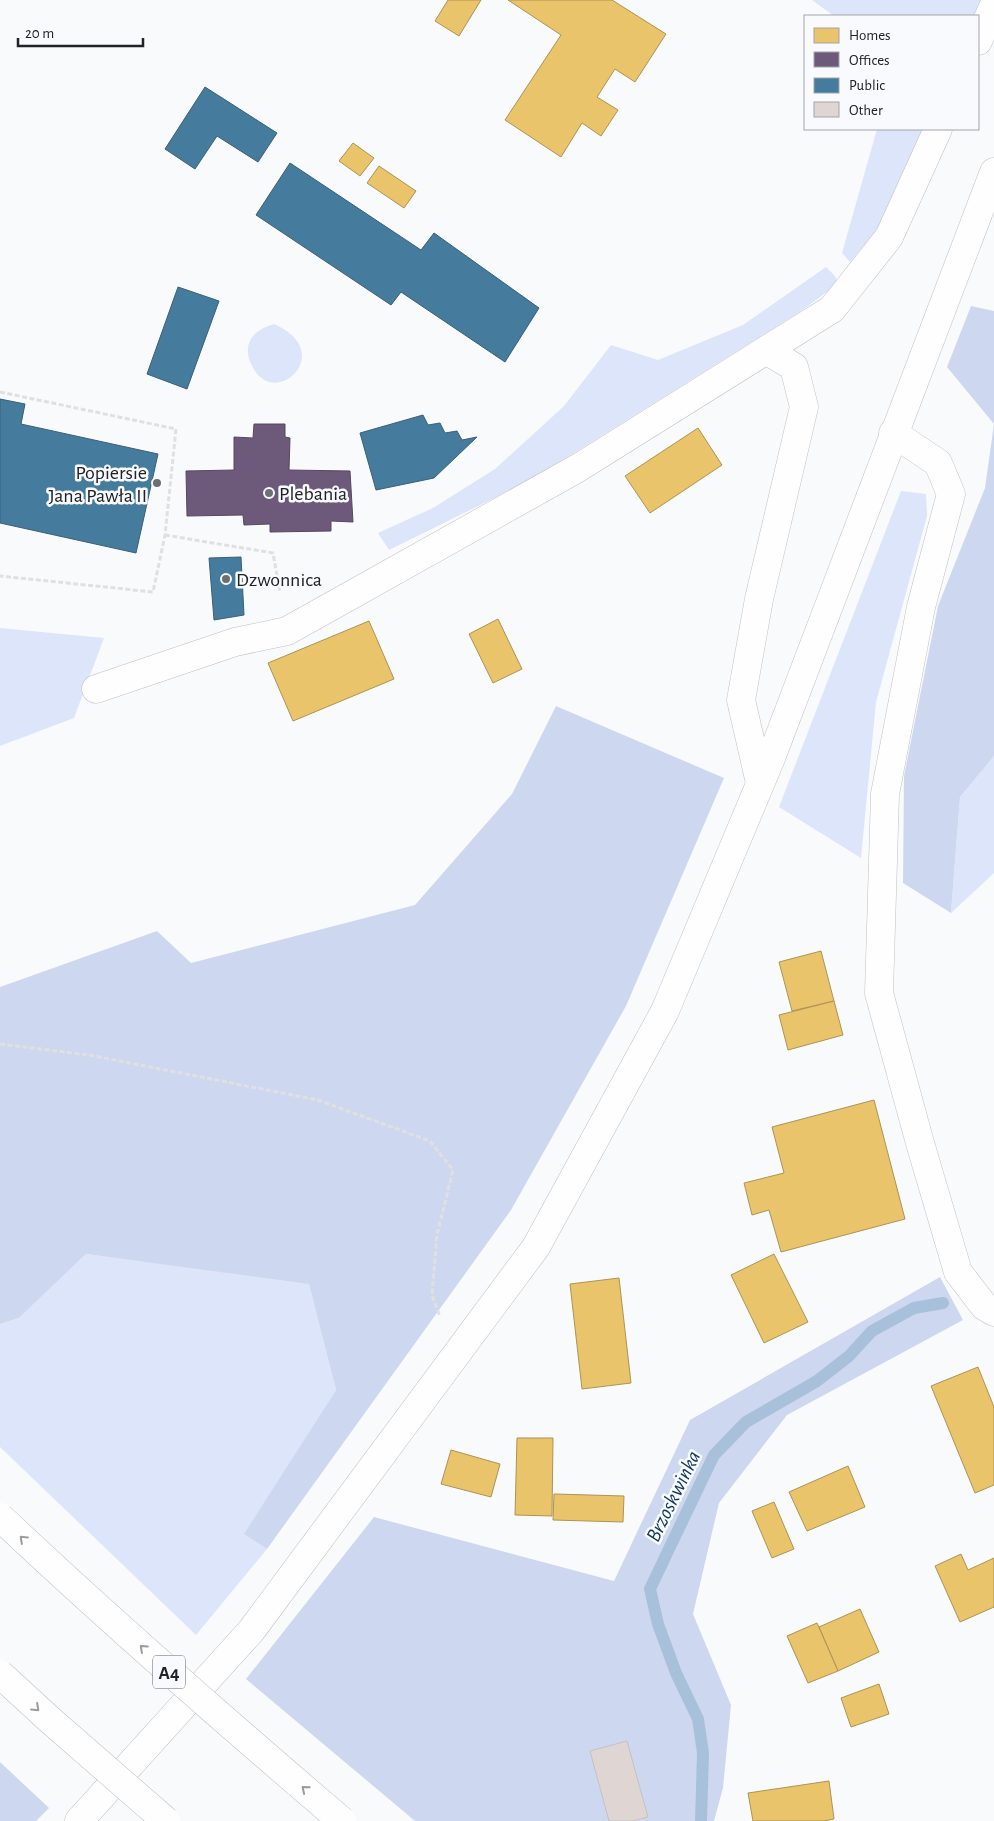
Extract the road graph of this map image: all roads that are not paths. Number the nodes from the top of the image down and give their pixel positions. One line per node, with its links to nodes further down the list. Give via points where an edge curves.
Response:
1 (994, 5): 2 (main road)
2 (979, 39)
3 (938, 130): 5 (main road, via 890,237 832,309)
4 (994, 172): 6 (main road)
5 (766, 350): 7 (main road, via 578,468 287,631 235,642); 8 (main road, via 794,367 804,407 759,599 741,700)
6 (893, 433): 8 (main road); 9 (main road, via 938,463 951,494 921,607 885,794 879,993 958,1272 984,1306)
7 (96, 689)
8 (760, 783): 12 (main road, via 665,1011 536,1247 250,1631)
9 (994, 1312)
10 (0, 1517): 14 (main road, A4, one-way to 10, bridge, via 217,1715)
11 (0, 1674): 13 (main road, one-way to 13, bridge)
12 (79, 1821)
13 (166, 1821)
14 (342, 1821)

